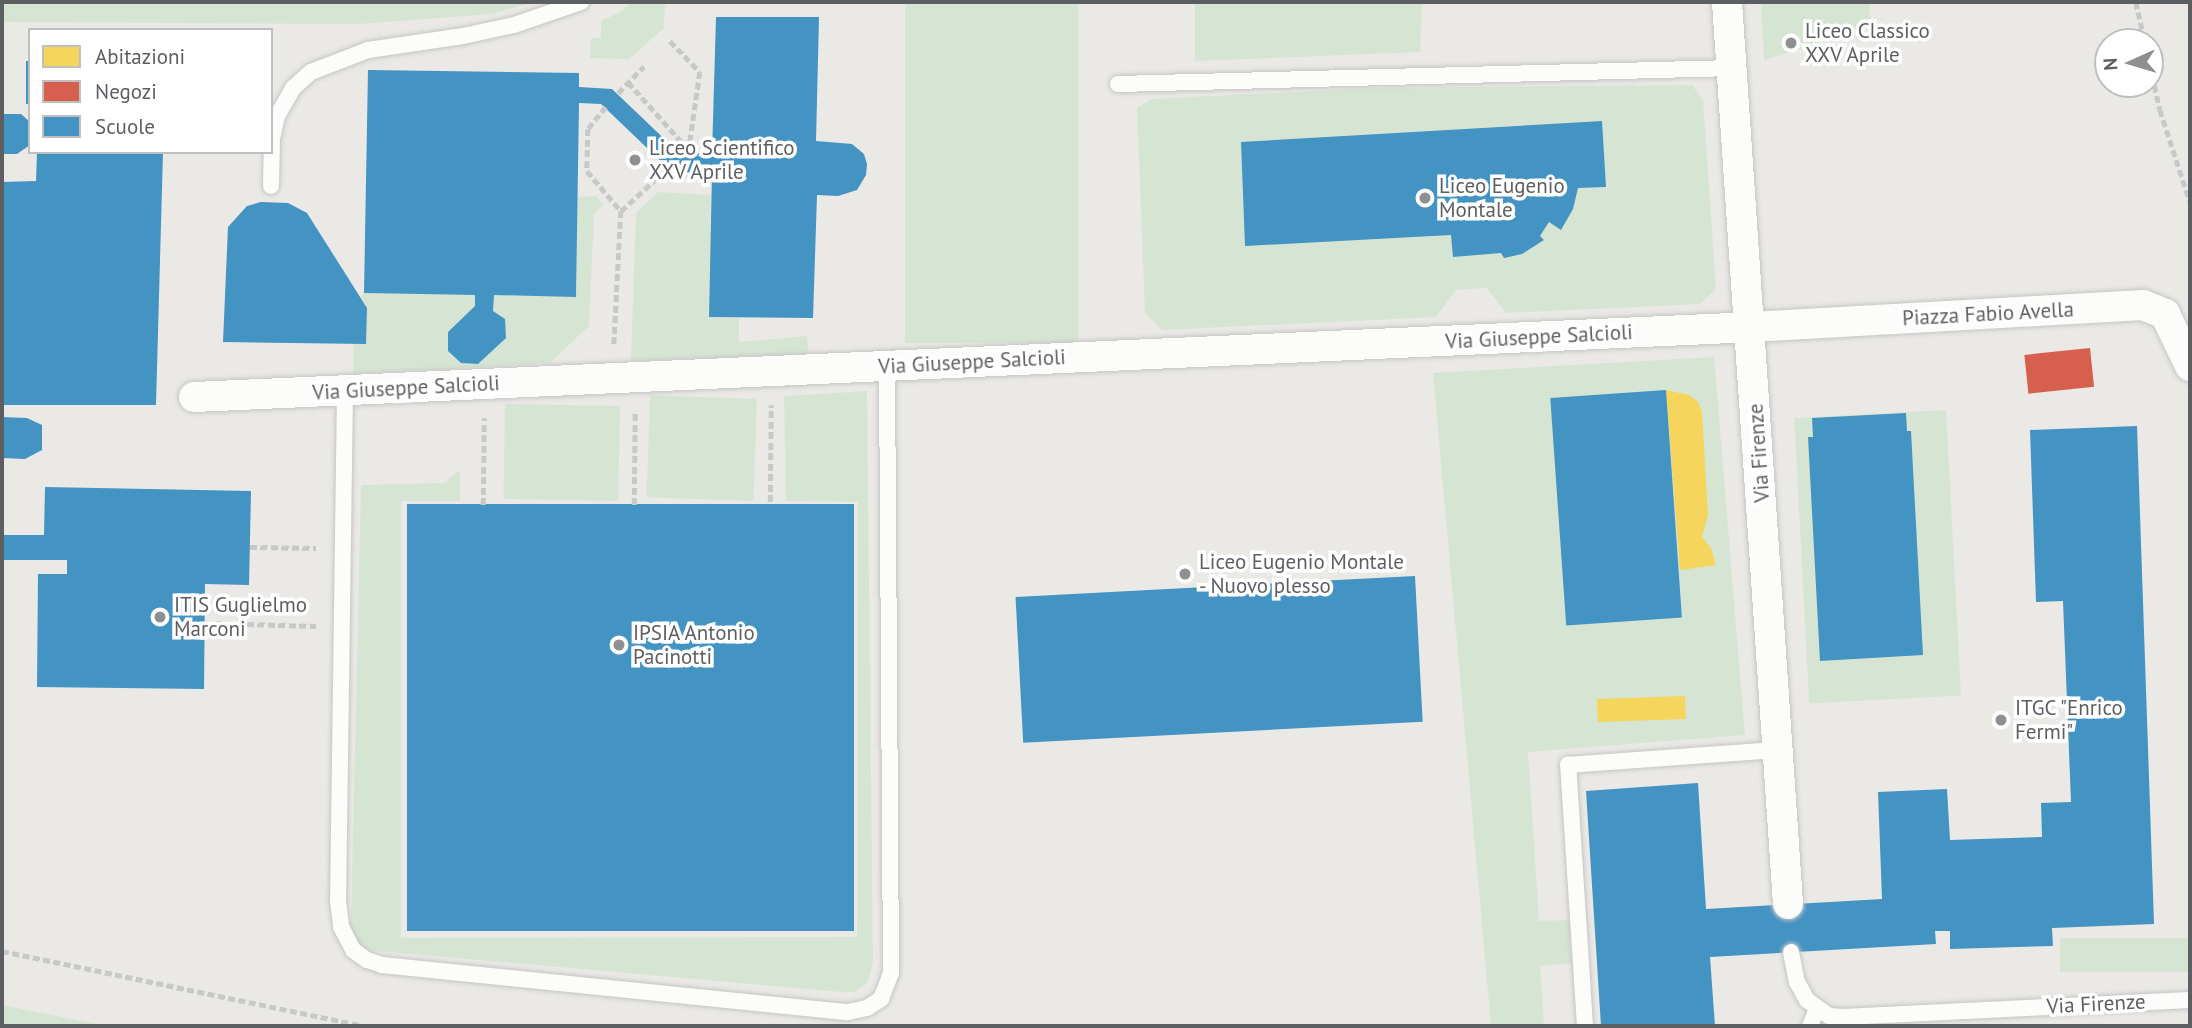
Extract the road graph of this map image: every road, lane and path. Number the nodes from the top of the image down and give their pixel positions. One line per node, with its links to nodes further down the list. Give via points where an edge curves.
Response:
1 (581, 2): 13 (lane, via 514,25 368,50 311,72 293,88 277,116)
2 (1727, 2): 7 (street, Via Firenze)
3 (2136, 2): 4 (path)
4 (2142, 28)
5 (670, 41): 8 (path, via 700,72 687,152)
6 (644, 66): 8 (path)
7 (1732, 68): 9 (lane); 19 (street, Via Firenze)
8 (628, 82): 10 (path)
9 (1118, 84)
10 (618, 93)
11 (2157, 98): 17 (path)
12 (606, 107): 18 (path, via 588,129 587,171)
13 (273, 134)
14 (272, 154): 16 (lane)
15 (668, 168): 18 (path)
16 (271, 186)
17 (2190, 202)
18 (621, 211): 23 (path)
19 (1751, 327): 20 (street, Via Giuseppe Salcioli); 21 (street, Piazza Fabio Avella, via 2143,305 2165,314); 34 (street, Via Firenze)
20 (887, 366): 22 (street, Via Giuseppe Salcioli); 33 (lane, via 891,972 886,992 875,1004 840,1012 382,965 359,956 345,938 338,901)
21 (2190, 366)
22 (771, 371): 23 (street, Via Giuseppe Salcioli); 27 (path)
23 (624, 378): 24 (street, Via Giuseppe Salcioli); 29 (path)
24 (484, 384): 25 (street, Via Giuseppe Salcioli); 28 (path)
25 (345, 390): 26 (street, Via Giuseppe Salcioli); 31 (lane)
26 (194, 397)
27 (770, 502)
28 (483, 505)
29 (634, 505)
30 (250, 547): 31 (path)
31 (343, 548): 33 (lane)
32 (205, 623): 33 (path)
33 (342, 626)
34 (1778, 750): 35 (street, Via Firenze); 41 (lane, via 1568,765)
35 (1788, 904)
36 (2, 951): 40 (path)
37 (1791, 952): 39 (lane, via 1797,982)
38 (2190, 1000): 39 (lane, Via Firenze, via 1843,1017)
39 (1817, 1009): 42 (lane)
40 (363, 1026)
41 (1585, 1026)
42 (1810, 1026)

